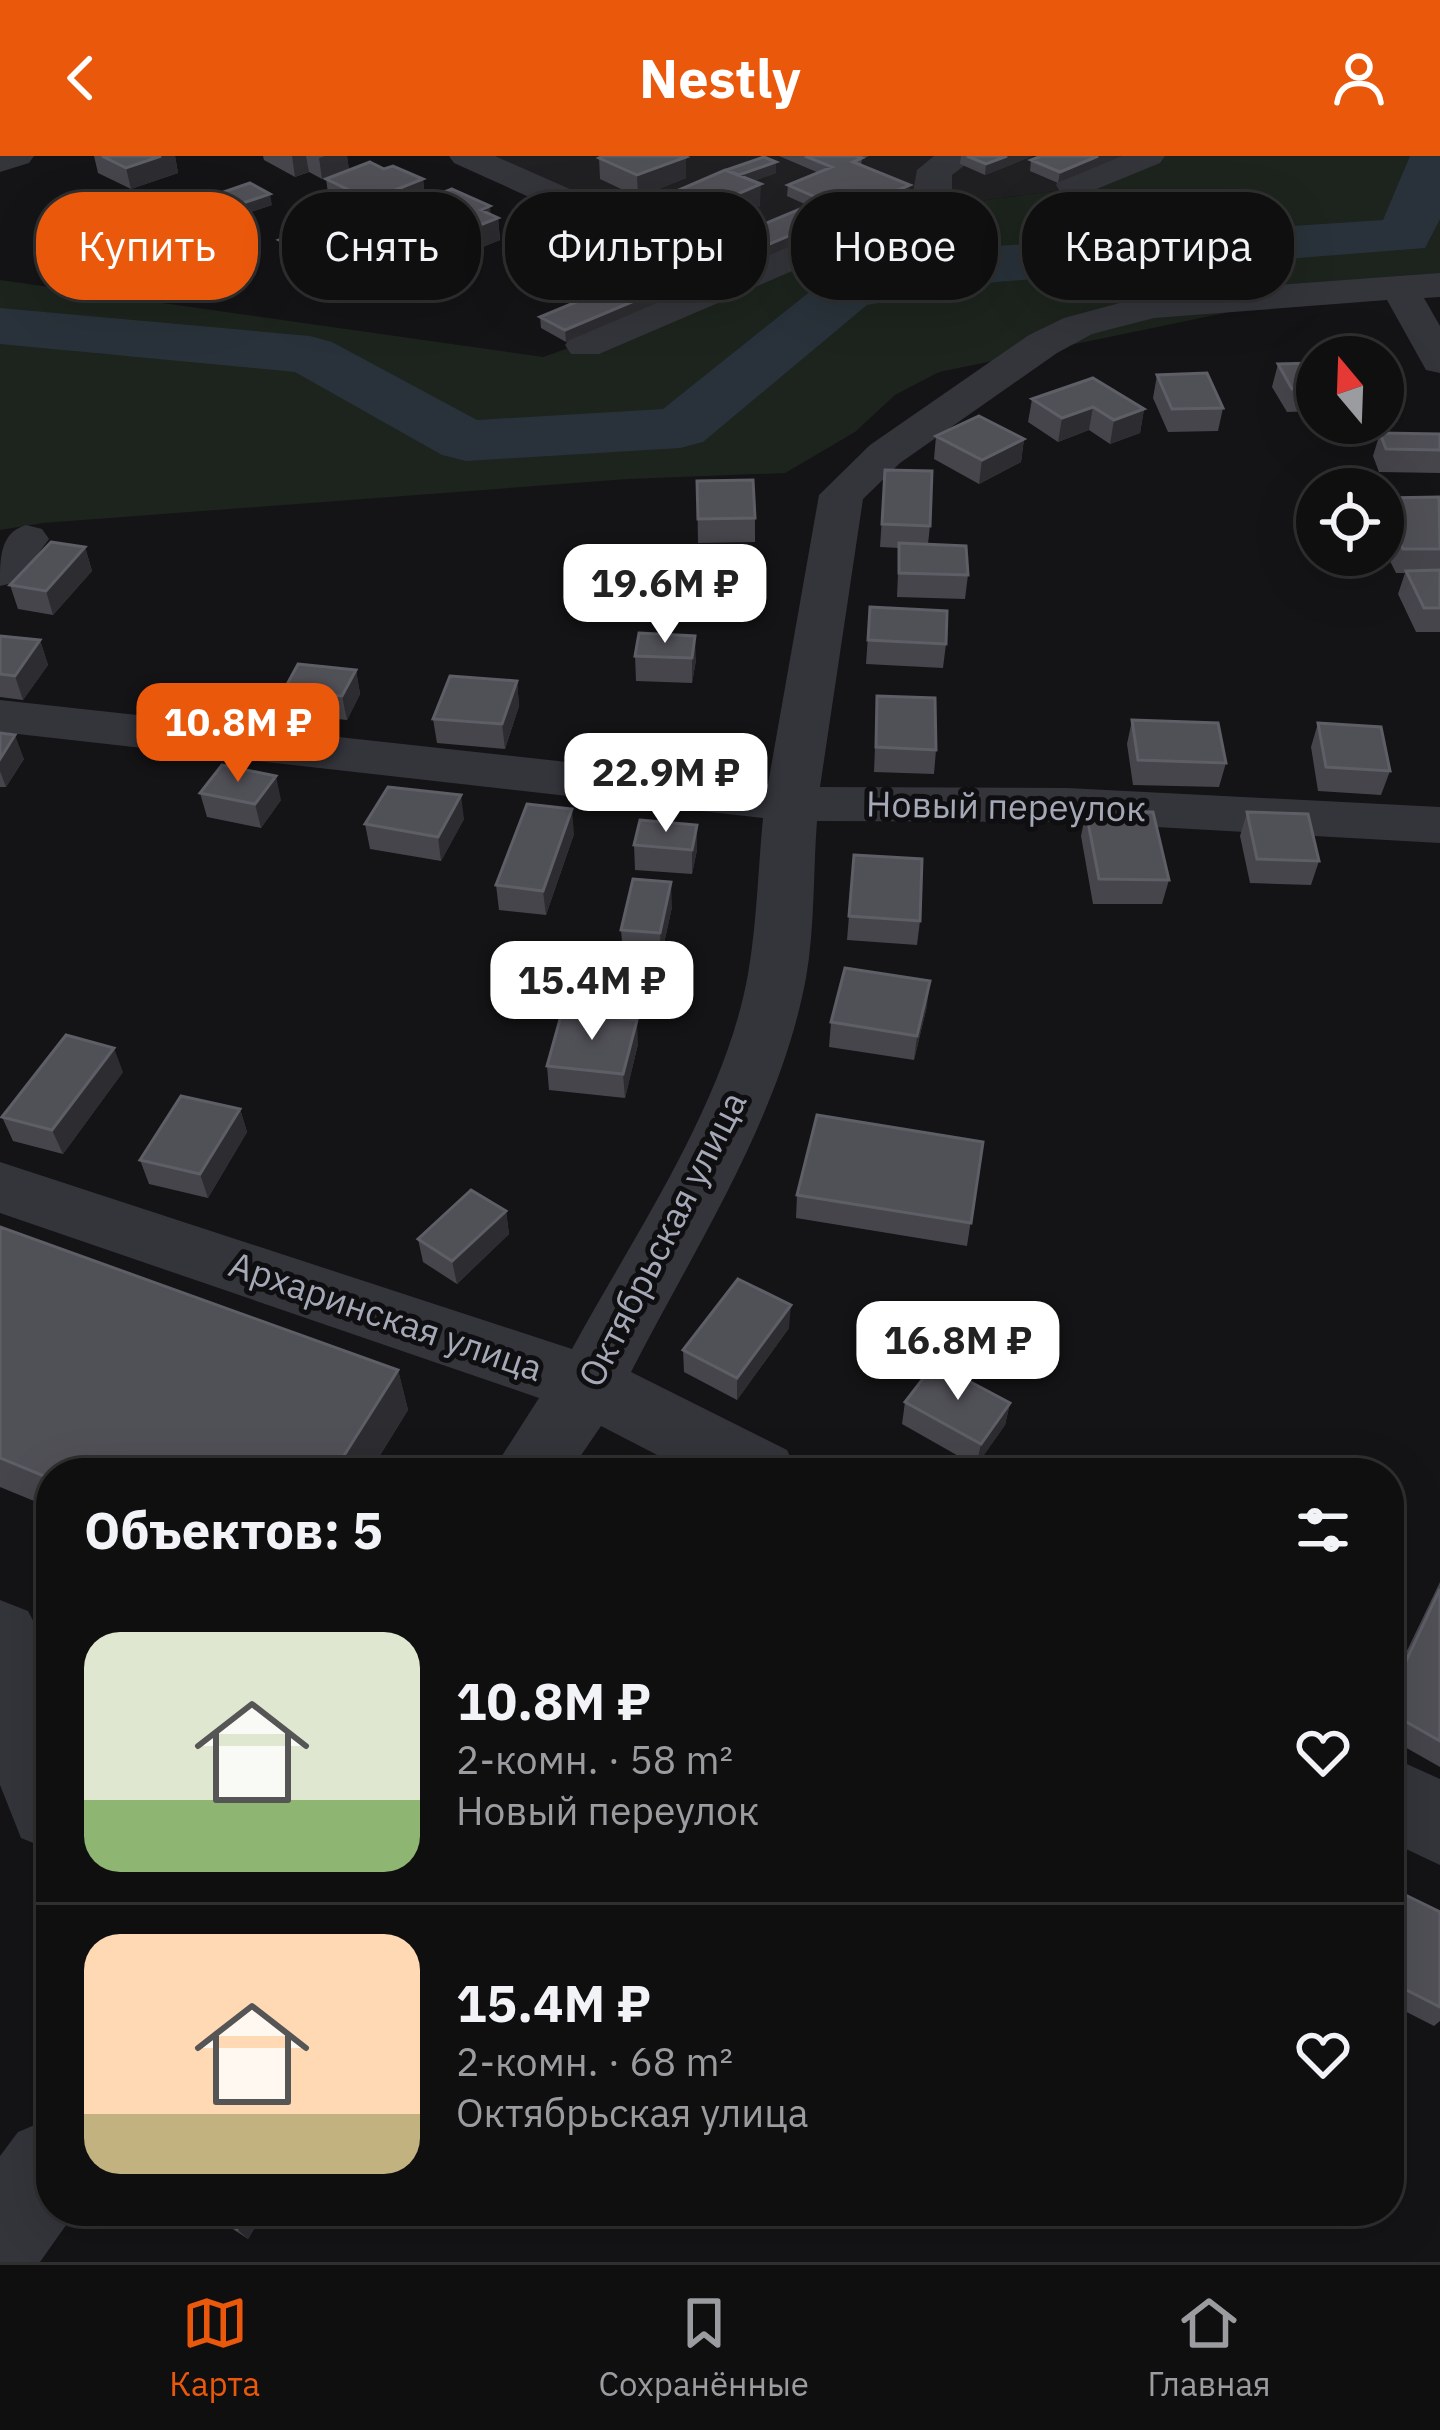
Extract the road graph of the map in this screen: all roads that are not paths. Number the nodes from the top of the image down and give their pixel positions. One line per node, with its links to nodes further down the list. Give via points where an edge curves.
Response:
1 (17, 156): 5 (street)
2 (466, 156): 7 (street)
3 (1148, 156): 6 (street)
4 (954, 157): 10 (street, via 935,170 926,200)
5 (0, 162)
6 (1074, 185)
7 (547, 192)
8 (1440, 285): 9 (street)
9 (1399, 288): 11 (street); 13 (street, Октябрьская улица, via 1153,306 1078,326 885,454 841,495)
10 (585, 345)
11 (1440, 361)
12 (0, 716): 13 (street, Новый переулок)
13 (791, 804): 14 (street, Новый переулок, via 1067,805); 16 (street, Октябрьская улица, via 777,976 754,1053 723,1131)
14 (1440, 825)
15 (0, 1187): 16 (street, Архаринская улица)
16 (589, 1384): 17 (street, Октябрьская улица); 18 (street, Архаринская улица)
17 (538, 1458)
18 (731, 1458)
19 (0, 1637): 20 (street)
20 (36, 1773)
21 (1404, 1805): 22 (street)
22 (1440, 1823)
23 (36, 2185): 24 (street)
24 (0, 2237)

